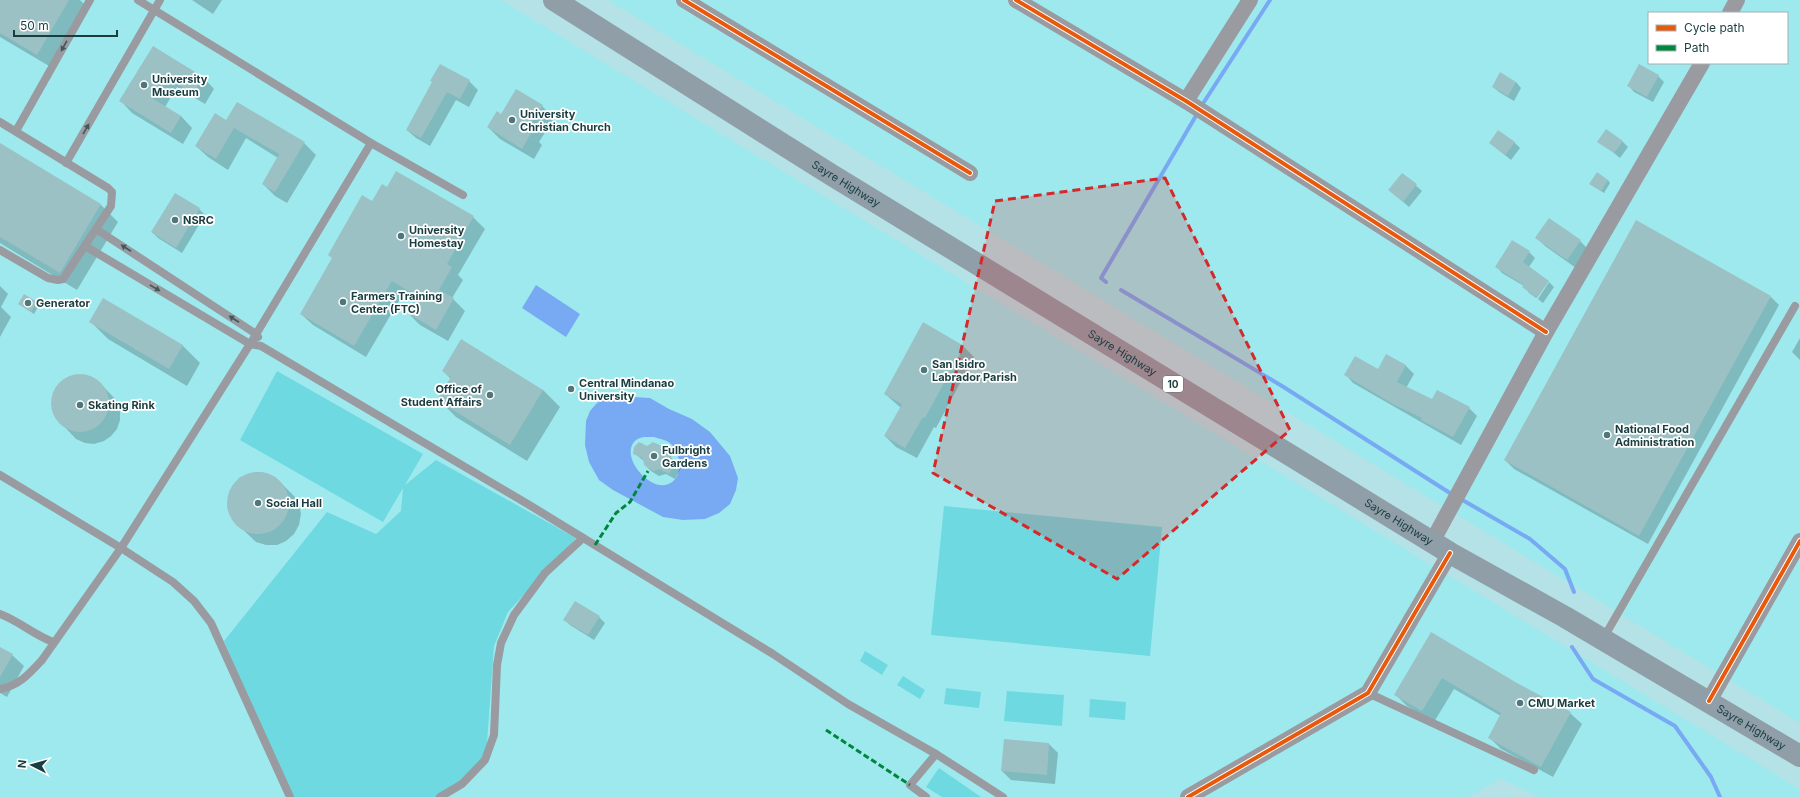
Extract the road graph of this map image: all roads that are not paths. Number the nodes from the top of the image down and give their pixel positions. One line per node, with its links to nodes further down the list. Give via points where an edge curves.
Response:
1 (90, 0): 15 (lane, one-way to 15)
2 (138, 0): 10 (lane)
3 (160, 0): 10 (lane)
4 (554, 0): 31 (highway, Sayre Highway / 10, via 830,174)
5 (684, 0): 9 (street)
6 (1016, 0): 13 (street)
7 (1250, 0): 13 (street)
8 (1737, 0): 11 (street)
9 (702, 5): 18 (street)
10 (154, 9): 16 (lane); 17 (lane, one-way to 10)
11 (1731, 12)
12 (1701, 64): 24 (street)
13 (1186, 101): 24 (street)
14 (0, 122): 15 (lane)
15 (16, 131): 17 (lane)
16 (371, 143): 19 (lane); 25 (lane)
17 (66, 163): 20 (lane, via 112,192 111,206)
18 (970, 173)
19 (463, 195)
20 (96, 228): 21 (lane); 25 (lane, one-way to 20)
21 (85, 246): 22 (lane, via 63,279 58,280 48,278); 26 (lane, one-way to 26)
22 (0, 250)
23 (1795, 306): 34 (lane)
24 (1546, 332): 31 (street)
25 (256, 334): 26 (lane); 27 (lane)
26 (250, 344): 27 (lane); 32 (lane)
27 (261, 346): 29 (lane)
28 (0, 475): 32 (lane)
29 (583, 538): 39 (lane, via 773,654 848,704); 43 (lane, via 544,573 514,615 501,643 497,665 494,735 485,760 462,784)
30 (1800, 541): 38 (street)
31 (1441, 547): 34 (highway, Sayre Highway / 10); 37 (street)
32 (121, 548): 35 (lane); 42 (lane, via 173,582 194,601 211,623)
33 (0, 614): 35 (lane, via 12,618)
34 (1603, 639): 38 (highway, Sayre Highway / 10)
35 (53, 642): 36 (lane, via 30,674 17,683)
36 (0, 689)
37 (1368, 694): 41 (lane); 46 (street)
38 (1709, 701): 40 (highway, Sayre Highway / 10)
39 (936, 754): 44 (lane, via 910,785); 45 (lane)
40 (1800, 756)
41 (1534, 770)
42 (290, 797)
43 (440, 797)
44 (926, 797)
45 (1004, 797)
46 (1188, 797)

